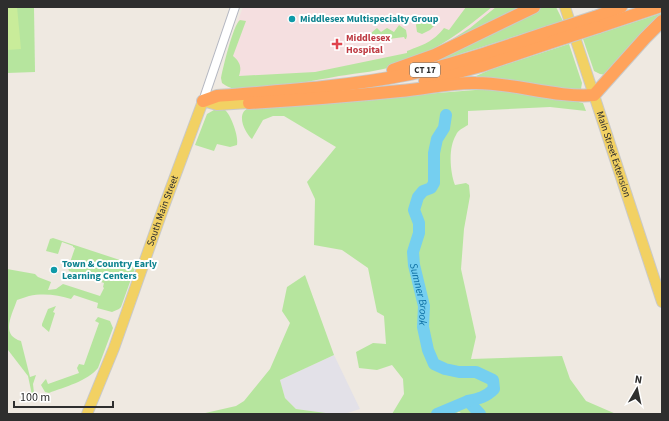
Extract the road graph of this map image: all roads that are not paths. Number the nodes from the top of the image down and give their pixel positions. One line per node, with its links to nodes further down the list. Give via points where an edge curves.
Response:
1 (235, 7): 10 (street, South Main Street)
2 (534, 7): 8 (highway, via 436,55)
3 (565, 7): 9 (main road, Main Street Extension)
4 (621, 7): 7 (highway, CT 17)
5 (658, 7): 7 (highway, CT 17)
6 (662, 21): 9 (highway)
7 (596, 22): 8 (highway, CT 17, bridge, via 449,76 379,90)
8 (339, 91): 9 (highway, via 413,90 477,83 573,95); 10 (highway, CT 17, via 217,96); 11 (highway, CT 17)
9 (594, 95): 12 (main road, Main Street Extension)
10 (203, 101): 11 (main road, CT 17, via 217,105); 13 (main road, South Main Street, via 114,348)
11 (249, 103)
12 (662, 302)
13 (87, 414)

